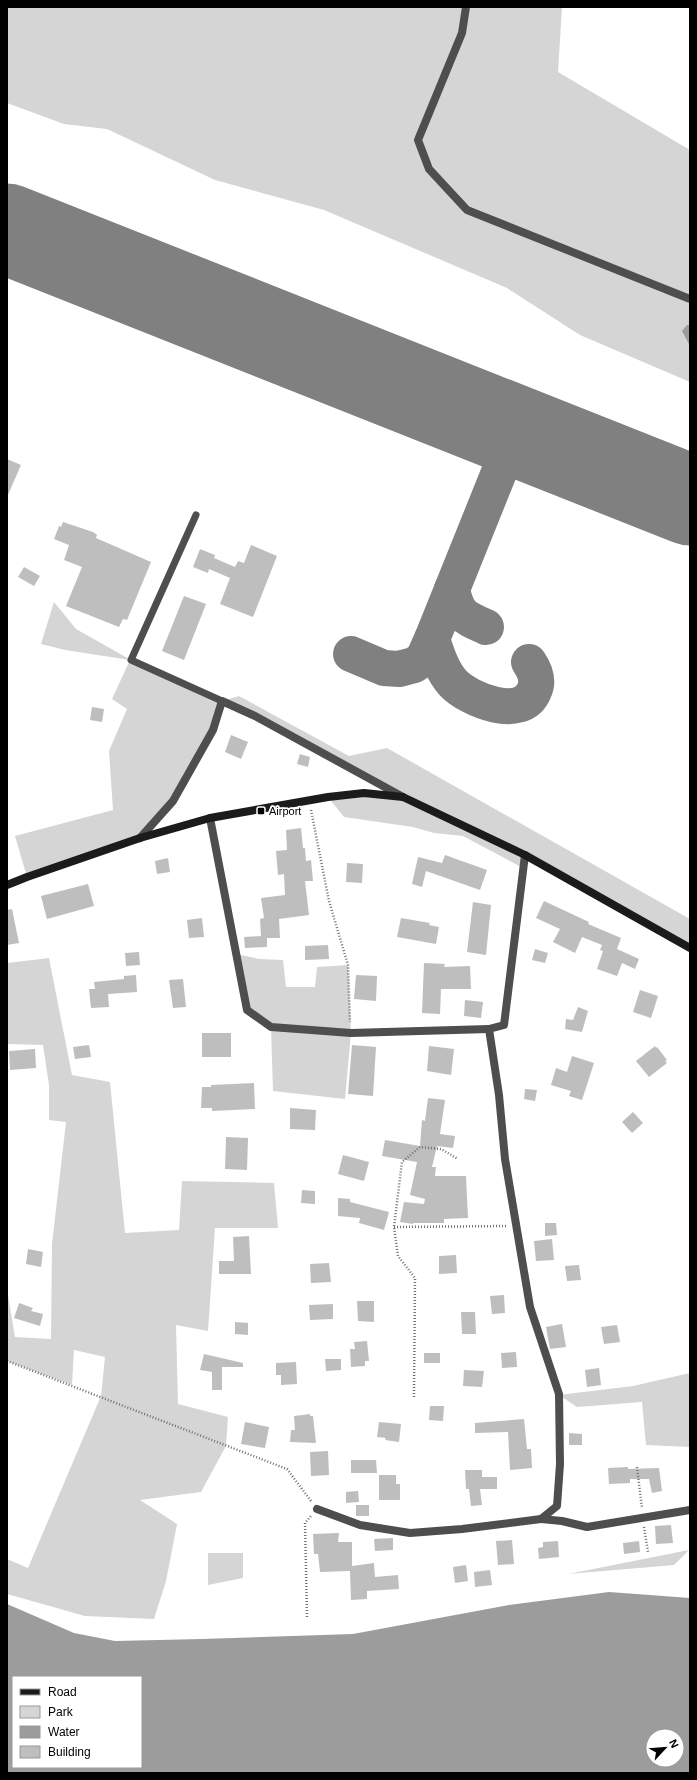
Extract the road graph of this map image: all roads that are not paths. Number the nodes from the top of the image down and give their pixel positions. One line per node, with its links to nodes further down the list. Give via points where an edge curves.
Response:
1 (466, 7): 2 (street, via 462,33 418,140 429,169 467,210)
2 (690, 299)
3 (196, 515): 4 (lane, via 131,660)
4 (222, 701): 5 (street, via 255,716); 7 (street, via 213,730 173,801)
5 (404, 797): 6 (main road, via 364,793); 8 (main road)
6 (210, 818): 7 (main road); 11 (street, via 247,1010 270,1027 351,1033)
7 (140, 838): 9 (main road)
8 (525, 855): 10 (main road); 11 (street, via 504,1025)
9 (7, 885)
10 (690, 948)
11 (489, 1029): 14 (street, via 505,1159 530,1307 559,1394 560,1464 557,1506)
12 (317, 1509): 14 (street, via 360,1525 410,1533)
13 (690, 1510): 14 (street, via 587,1527)
14 (541, 1519)

